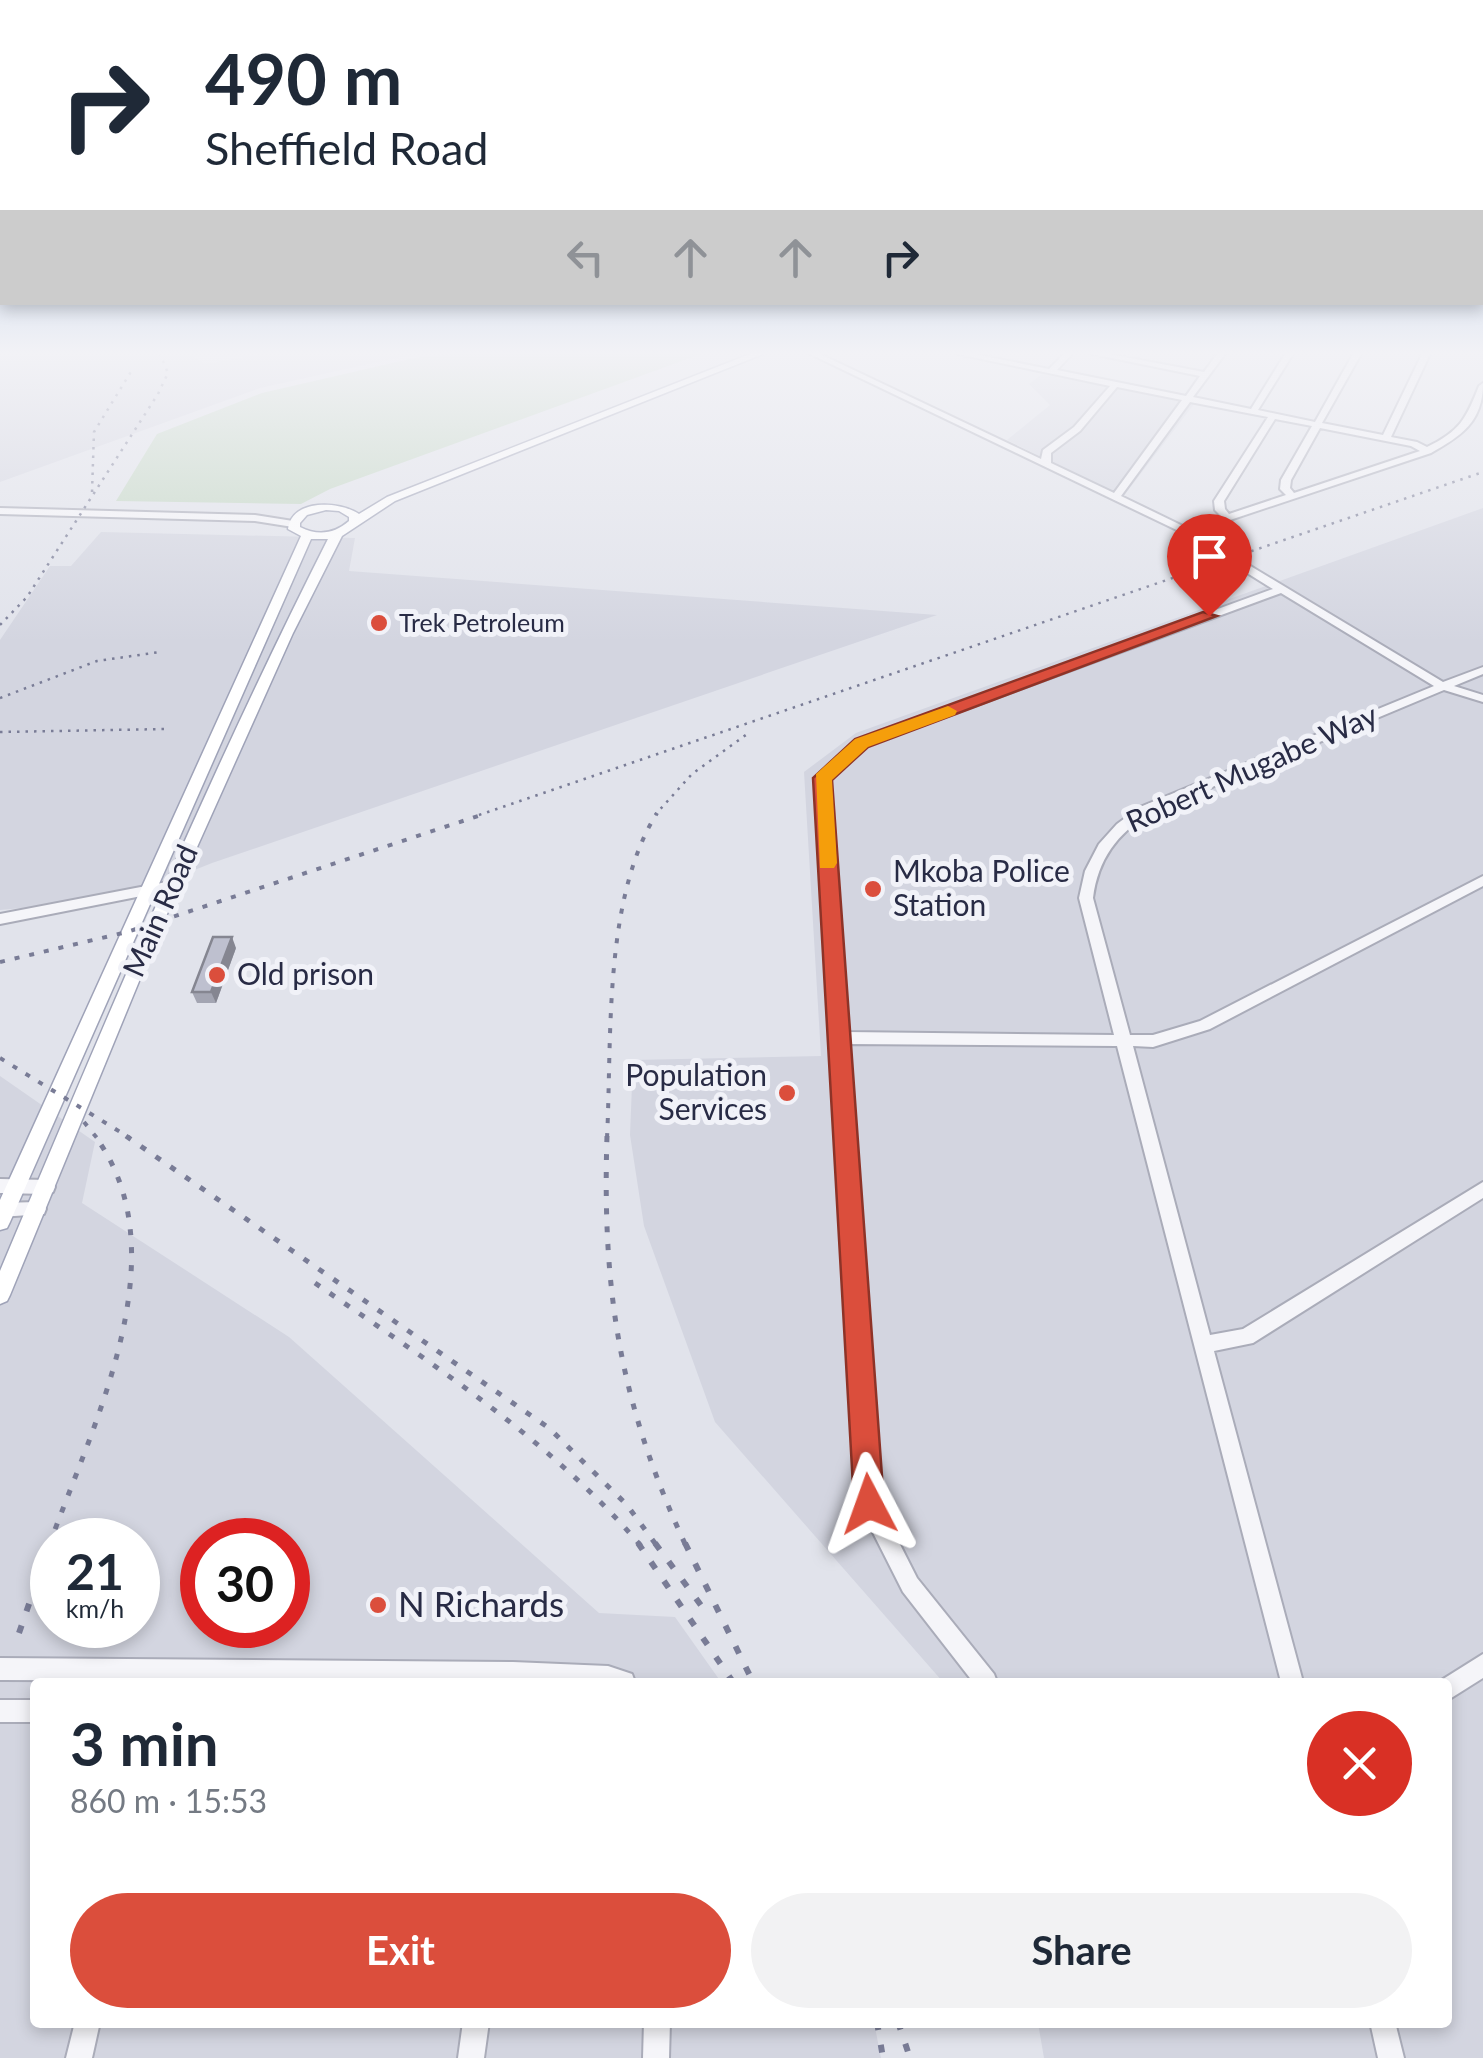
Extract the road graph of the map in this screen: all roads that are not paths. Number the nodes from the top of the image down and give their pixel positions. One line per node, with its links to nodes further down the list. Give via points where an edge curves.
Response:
1 (514, 450): 14 (main road)
2 (1013, 450): 10 (street)
3 (1049, 450): 9 (street)
4 (1151, 450): 13 (street)
5 (1251, 450): 18 (street, via 1219,501)
6 (1303, 450): 12 (street, via 1284,484)
7 (1425, 450): 8 (street)
8 (1428, 451): 12 (street)
9 (1046, 452): 10 (street); 11 (street)
10 (1034, 460): 11 (street)
11 (1046, 465): 13 (street)
12 (1292, 496): 18 (street)
13 (1116, 498): 22 (street)
14 (390, 499): 15 (main road); 20 (main road)
15 (334, 507): 17 (main road); 20 (main road, via 351,512)
16 (0, 511): 19 (street)
17 (303, 513): 19 (street); 21 (main road)
18 (1227, 516): 22 (street)
19 (255, 518): 21 (street)
20 (354, 522): 23 (main road)
21 (293, 524): 24 (main road)
22 (1186, 532): 25 (street)
23 (337, 534): 24 (main road); 30 (main road, Main Road)
24 (307, 536): 29 (main road, Main Road)
25 (1282, 589): 27 (street); 35 (street, via 862,743 823,778)
26 (1483, 670): 27 (street, Robert Mugabe Way)
27 (1441, 686): 28 (street); 36 (street, Robert Mugabe Way, via 1145,810 1114,832 1087,878 1086,898)
28 (1483, 699)
29 (202, 770): 30 (main road); 33 (main road, Main Road)
30 (225, 770): 32 (main road, Main Road)
31 (1483, 880): 36 (street, via 1205,1025)
32 (172, 886): 33 (street); 38 (main road, Main Road)
33 (146, 892): 34 (street); 37 (main road, Main Road)
34 (0, 920)
35 (838, 1038): 36 (street); 49 (street, via 869,1504 910,1585)
36 (1124, 1043): 43 (street, Robert Mugabe Way)
37 (9, 1186): 38 (street); 41 (main road, Main Road)
38 (47, 1187): 40 (main road, Main Road)
39 (1483, 1189): 43 (street, via 1246,1337)
40 (38, 1209): 41 (street); 42 (main road, Main Road)
41 (2, 1214)
42 (0, 1295)
43 (1202, 1345): 50 (street, Robert Mugabe Way)
44 (1483, 1665): 51 (street)
45 (0, 1669): 46 (street)
46 (181, 1678): 47 (street)
47 (512, 1678): 48 (street)
48 (611, 1678)
49 (983, 1678)
50 (1291, 1678)
51 (1452, 1686)
52 (0, 1710): 53 (street)
53 (30, 1711)
54 (86, 2028): 58 (street)
55 (475, 2028): 59 (street)
56 (657, 2028): 60 (street)
57 (1384, 2028): 61 (street)
58 (79, 2058)
59 (472, 2058)
60 (656, 2058)
61 (1391, 2058)

